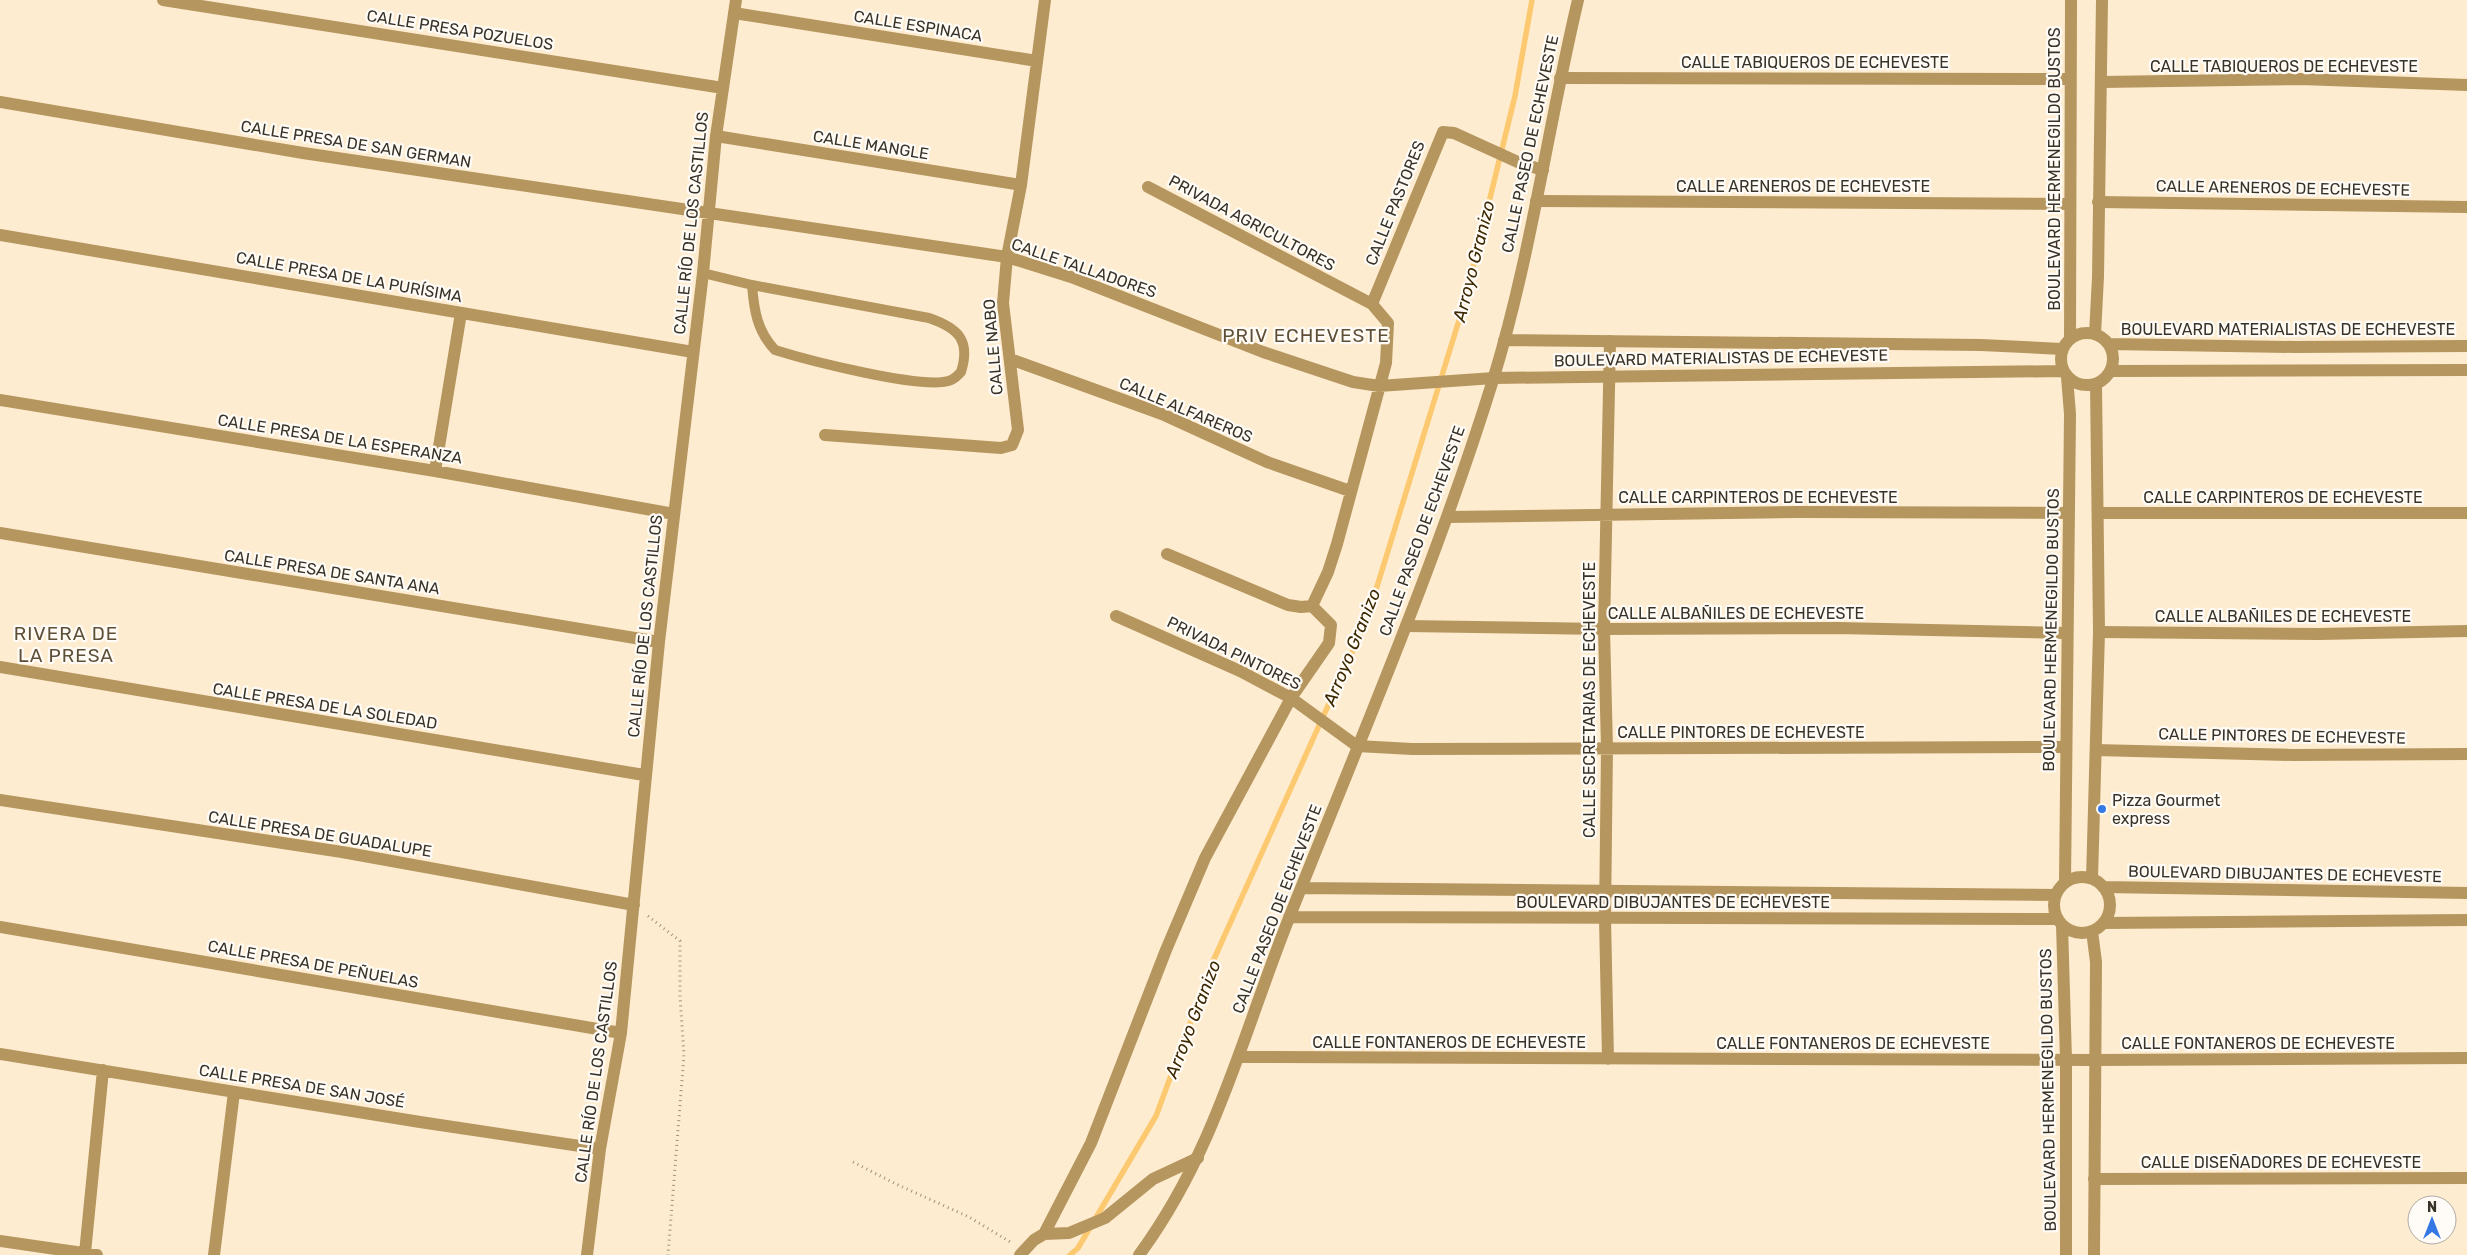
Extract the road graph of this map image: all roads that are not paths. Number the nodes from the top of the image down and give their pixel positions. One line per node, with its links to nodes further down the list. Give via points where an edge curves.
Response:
1 (163, 0): 12 (street, CALLE PRESA POZUELOS)
2 (1045, 0): 7 (street, CALLE NABO)
3 (1578, 0): 8 (street, CALLE PASEO DE ECHEVESTE)
4 (2071, 0): 9 (street, BOULEVARD HERMENEGILDO BUSTOS)
5 (2102, 0): 10 (street)
6 (735, 6): 7 (street, CALLE ESPINACA); 12 (street, CALLE RÍO DE LOS CASTILLOS)
7 (1037, 61): 16 (street, CALLE NABO)
8 (1560, 78): 9 (street, CALLE TABIQUEROS DE ECHEVESTE); 15 (street, CALLE PASEO DE ECHEVESTE)
9 (2070, 79): 20 (street, BOULEVARD HERMENEGILDO BUSTOS)
10 (2100, 82): 11 (street, CALLE TABIQUEROS DE ECHEVESTE, via 2301,79); 19 (street)
11 (2467, 85)
12 (723, 88): 14 (street, CALLE RÍO DE LOS CASTILLOS)
13 (0, 102): 22 (street, CALLE PRESA DE SAN GERMAN, via 303,154)
14 (716, 136): 16 (street, CALLE MANGLE); 22 (street, CALLE RÍO DE LOS CASTILLOS)
15 (1543, 170): 18 (street, CALLE PASEO DE ECHEVESTE); 27 (street, CALLE PASTORES, via 1449,132 1441,134)
16 (1021, 185): 24 (street, CALLE NABO)
17 (1148, 186): 27 (street, PRIVADA AGRICULTORES)
18 (1536, 200): 20 (street, CALLE ARENEROS DE ECHEVESTE); 30 (street, CALLE PASEO DE ECHEVESTE)
19 (2098, 202): 21 (street, CALLE ARENEROS DE ECHEVESTE); 29 (street)
20 (2070, 204): 32 (street, BOULEVARD HERMENEGILDO BUSTOS)
21 (2467, 208)
22 (707, 213): 24 (street, CALLE TALLADORES); 25 (street, CALLE RÍO DE LOS CASTILLOS)
23 (1, 238): 28 (street, CALLE PRESA DE LA PURÍSIMA)
24 (1007, 257): 36 (street, CALLE NABO, via 1004,303); 43 (street, CALLE TALLADORES, via 1071,277 1334,377)
25 (703, 273): 26 (lane); 35 (street, CALLE RÍO DE LOS CASTILLOS)
26 (752, 285): 26 (lane, via 929,318 946,324 955,330 963,345 961,372 950,381 908,379 775,350 759,328)
27 (1372, 304): 43 (street, PRIVADA AGRICULTORES, via 1388,323)
28 (461, 313): 35 (street, CALLE PRESA DE LA PURÍSIMA); 46 (street)
29 (2095, 334): 32 (street, via 2082,333); 33 (street)
30 (1504, 340): 31 (street, BOULEVARD MATERIALISTAS DE ECHEVESTE); 41 (street, CALLE PASEO DE ECHEVESTE)
31 (1610, 341): 32 (street, BOULEVARD MATERIALISTAS DE ECHEVESTE); 40 (street, CALLE SECRETARIAS DE ECHEVESTE)
32 (2066, 344): 39 (street, via 2060,357)
33 (2108, 344): 34 (street, BOULEVARD MATERIALISTAS DE ECHEVESTE); 38 (street, via 2114,357)
34 (2467, 346)
35 (693, 352): 51 (street, CALLE RÍO DE LOS CASTILLOS)
36 (1010, 359): 45 (street, CALLE NABO, via 1018,430 1012,445 1000,448); 47 (street, CALLE ALFAREROS, via 1162,414 1267,462)
37 (2467, 370): 38 (street)
38 (2111, 371): 42 (street)
39 (2065, 374): 40 (street, BOULEVARD MATERIALISTAS DE ECHEVESTE); 42 (street, via 2080,385); 48 (street, BOULEVARD HERMENEGILDO BUSTOS, via 2070,414)
40 (1608, 375): 41 (street, BOULEVARD MATERIALISTAS DE ECHEVESTE); 52 (street, CALLE SECRETARIAS DE ECHEVESTE)
41 (1494, 378): 43 (street, BOULEVARD MATERIALISTAS DE ECHEVESTE); 53 (street, CALLE PASEO DE ECHEVESTE)
42 (2096, 384): 49 (street)
43 (1386, 385): 47 (street)
44 (0, 400): 46 (street, CALLE PRESA DE LA ESPERANZA)
45 (826, 436)
46 (435, 471): 51 (street, CALLE PRESA DE LA ESPERANZA)
47 (1350, 491): 56 (street, via 1328,572)
48 (2068, 513): 52 (street, CALLE CARPINTEROS DE ECHEVESTE); 62 (street, BOULEVARD HERMENEGILDO BUSTOS)
49 (2098, 513): 50 (street, CALLE CARPINTEROS DE ECHEVESTE); 61 (street)
50 (2467, 513)
51 (674, 514): 63 (street, CALLE RÍO DE LOS CASTILLOS)
52 (1606, 514): 53 (street, CALLE CARPINTEROS DE ECHEVESTE); 59 (street, CALLE SECRETARIAS DE ECHEVESTE)
53 (1448, 517): 58 (street, CALLE PASEO DE ECHEVESTE)
54 (0, 533): 63 (street, CALLE PRESA DE SANTA ANA)
55 (1167, 554): 56 (street, via 1288,605)
56 (1312, 606): 65 (street, via 1331,625 1329,643)
57 (1116, 616): 65 (street, PRIVADA PINTORES, via 1240,671)
58 (1406, 626): 59 (street, CALLE ALBAÑILES DE ECHEVESTE); 66 (street, CALLE PASEO DE ECHEVESTE)
59 (1604, 629): 62 (street, CALLE ALBAÑILES DE ECHEVESTE, via 1838,628); 68 (street, CALLE SECRETARIAS DE ECHEVESTE)
60 (2467, 631): 61 (street, CALLE ALBAÑILES DE ECHEVESTE, via 2319,634)
61 (2099, 632): 69 (street)
62 (2067, 633): 67 (street, BOULEVARD HERMENEGILDO BUSTOS)
63 (658, 642): 71 (street, CALLE RÍO DE LOS CASTILLOS)
64 (0, 667): 71 (street, CALLE PRESA DE LA SOLEDAD)
65 (1291, 698): 66 (street, PRIVADA PINTORES); 101 (street, via 1205,858 1091,1143)
66 (1357, 746): 68 (street, CALLE PINTORES DE ECHEVESTE, via 1412,749); 76 (street, CALLE PASEO DE ECHEVESTE)
67 (2065, 747): 68 (street, CALLE PINTORES DE ECHEVESTE); 74 (street, BOULEVARD HERMENEGILDO BUSTOS)
68 (1607, 748): 77 (street, CALLE SECRETARIAS DE ECHEVESTE)
69 (2096, 750): 70 (street, CALLE PINTORES DE ECHEVESTE, via 2293,755); 73 (street)
70 (2467, 754)
71 (644, 775): 80 (street, CALLE RÍO DE LOS CASTILLOS)
72 (0, 800): 80 (street, CALLE PRESA DE GUADALUPE, via 342,852)
73 (2092, 879): 74 (street, via 2083,877); 75 (street)
74 (2065, 883): 79 (street)
75 (2103, 887): 78 (street, BOULEVARD DIBUJANTES DE ECHEVESTE); 85 (street, via 2110,909)
76 (1301, 888): 77 (street, BOULEVARD DIBUJANTES DE ECHEVESTE); 81 (street, CALLE PASEO DE ECHEVESTE)
77 (1606, 890): 79 (street, BOULEVARD DIBUJANTES DE ECHEVESTE); 82 (street, CALLE SECRETARIAS DE ECHEVESTE)
78 (2467, 893)
79 (2056, 895): 84 (street, via 2054,912)
80 (634, 905): 88 (street, CALLE RÍO DE LOS CASTILLOS)
81 (1289, 917): 82 (street, BOULEVARD DIBUJANTES DE ECHEVESTE); 90 (street, CALLE PASEO DE ECHEVESTE)
82 (1605, 918): 84 (street, BOULEVARD DIBUJANTES DE ECHEVESTE); 92 (street, CALLE SECRETARIAS DE ECHEVESTE)
83 (2467, 920): 85 (street)
84 (2060, 922): 87 (street, via 2076,933); 93 (street, BOULEVARD HERMENEGILDO BUSTOS)
85 (2103, 923): 87 (street)
86 (0, 927): 88 (street, CALLE PRESA DE PEÑUELAS)
87 (2092, 931): 94 (street, via 2096,962)
88 (621, 1034): 97 (street, CALLE RÍO DE LOS CASTILLOS)
89 (0, 1054): 95 (street, CALLE PRESA DE SAN JOSÉ)
90 (1240, 1057): 92 (street, CALLE FONTANEROS DE ECHEVESTE); 98 (street, CALLE PASEO DE ECHEVESTE)
91 (2467, 1058): 94 (street, CALLE FONTANEROS DE ECHEVESTE)
92 (1608, 1059): 93 (street, CALLE FONTANEROS DE ECHEVESTE)
93 (2066, 1059): 94 (street, CALLE FONTANEROS DE ECHEVESTE); 108 (street, BOULEVARD HERMENEGILDO BUSTOS)
94 (2096, 1060): 100 (street)
95 (103, 1070): 96 (street, CALLE PRESA DE SAN JOSÉ); 104 (street)
96 (234, 1092): 97 (street, CALLE PRESA DE SAN JOSÉ); 105 (street)
97 (600, 1149): 106 (street, CALLE RÍO DE LOS CASTILLOS)
98 (1198, 1158): 101 (street, via 1153,1179 1105,1218 1068,1233); 107 (street, CALLE PASEO DE ECHEVESTE, via 1164,1221)
99 (2467, 1178): 100 (street, CALLE DISEÑADORES DE ECHEVESTE)
100 (2094, 1179): 109 (street)
101 (1044, 1234): 103 (street)
102 (0, 1240): 104 (street)
103 (1022, 1252)
104 (91, 1254)
105 (214, 1255)
106 (588, 1255)
107 (1139, 1255)
108 (2066, 1255)
109 (2094, 1255)

